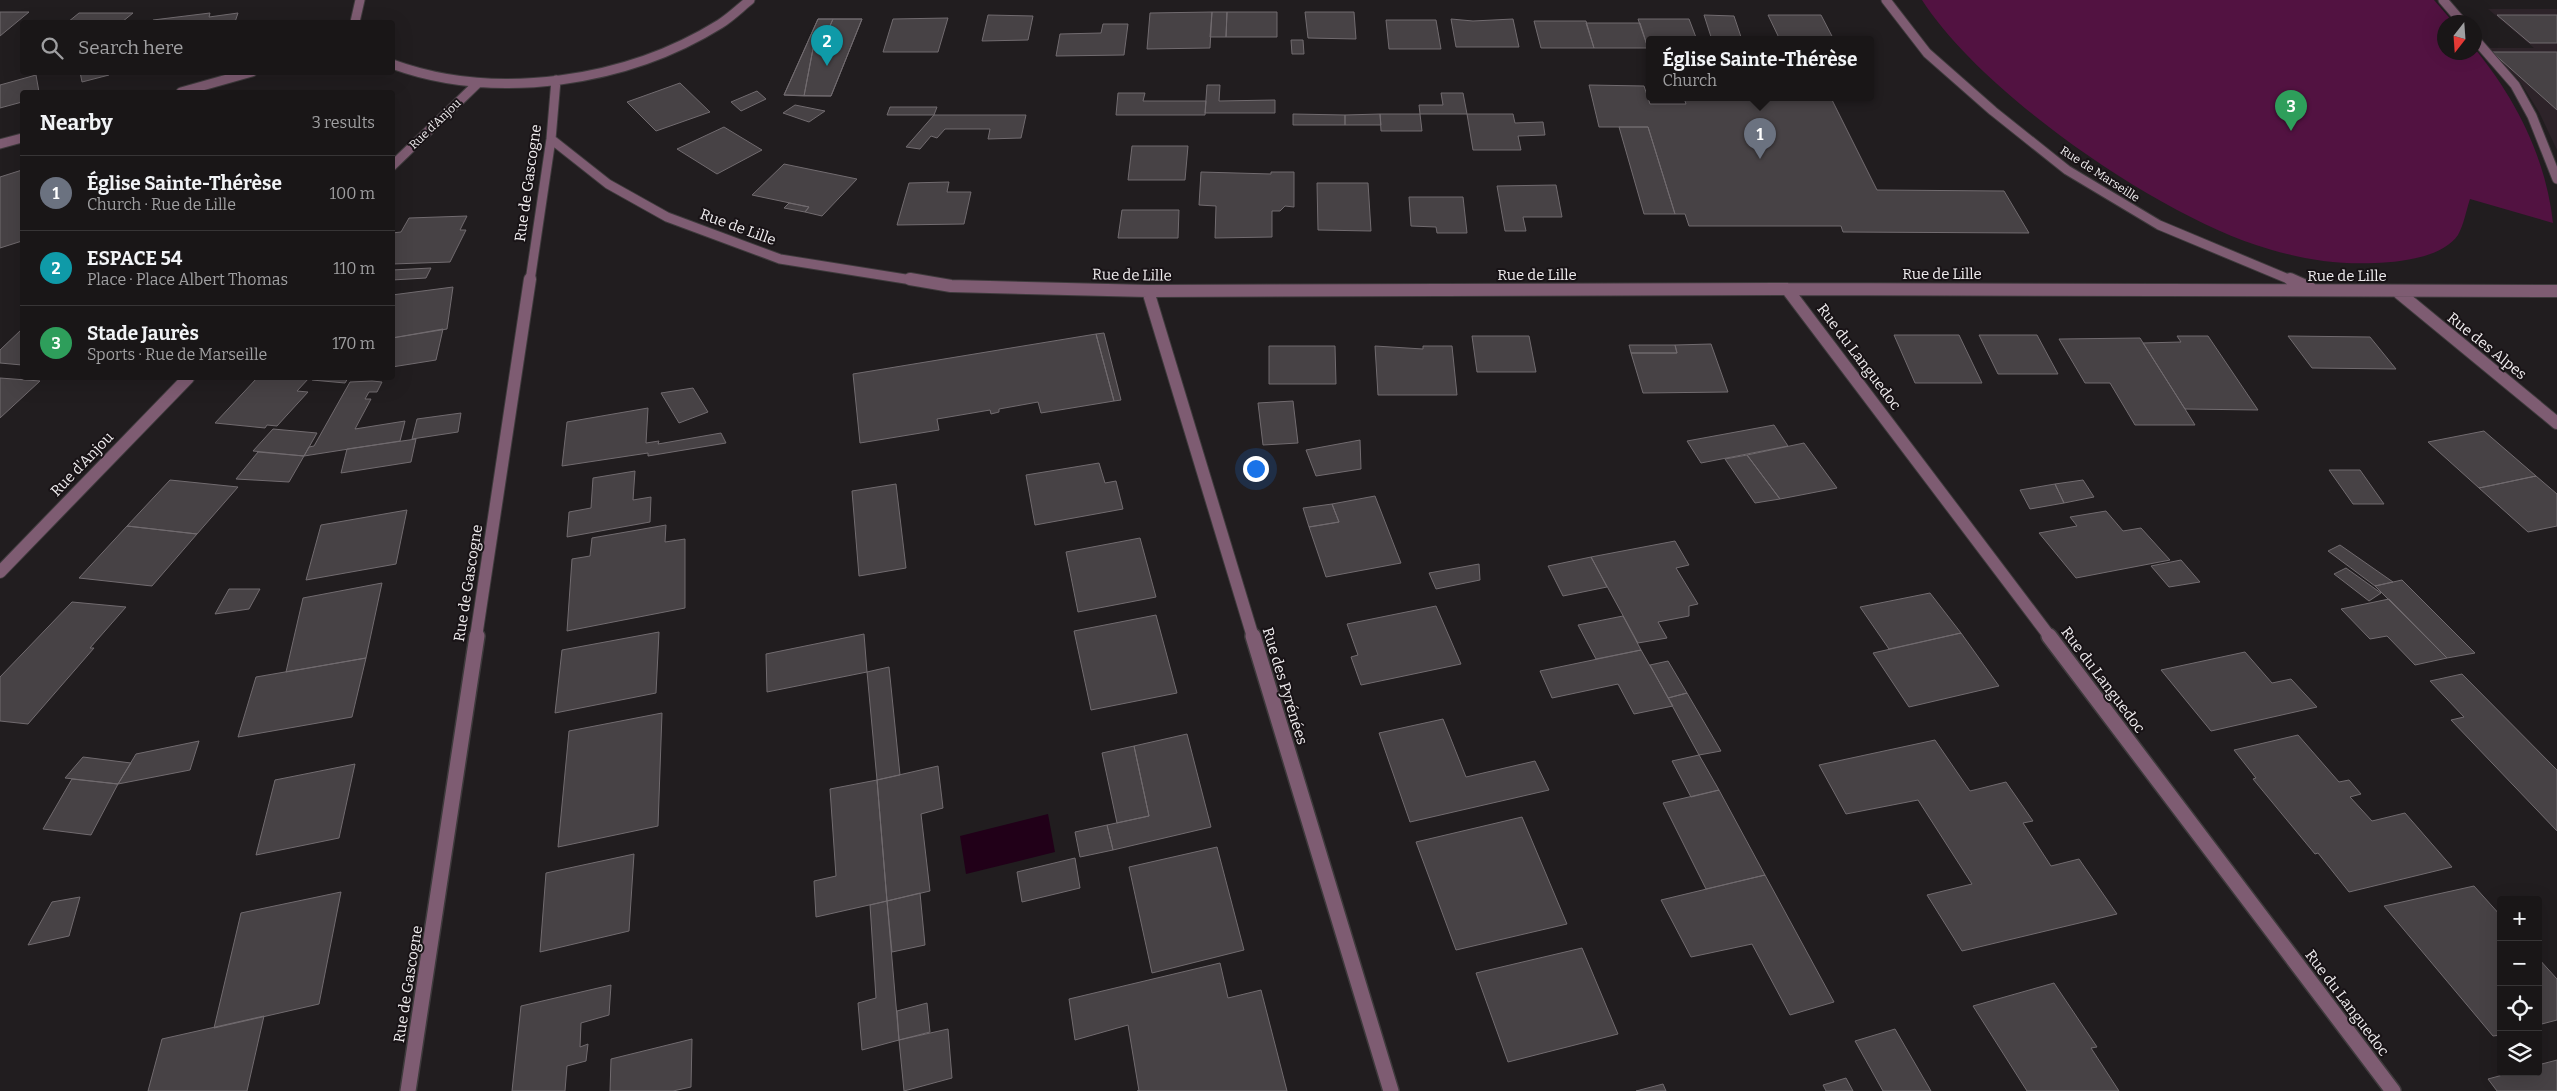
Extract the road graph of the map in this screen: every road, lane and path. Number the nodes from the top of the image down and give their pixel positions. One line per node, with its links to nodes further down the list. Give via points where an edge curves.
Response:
1 (360, 0): 6 (street)
2 (750, 0): 10 (street, via 739,11 693,40 629,64)
3 (1886, 0): 20 (street, Rue de Marseille, via 1927,52 2066,170 2159,225)
4 (2443, 0): 5 (street)
5 (2456, 15)
6 (355, 20)
7 (2482, 47): 17 (street, via 2524,101)
8 (395, 65): 11 (street, via 421,75)
9 (241, 75): 12 (street)
10 (556, 80): 11 (street); 14 (street, Rue de Gascogne)
11 (478, 83): 16 (street, Rue d'Anjou)
12 (188, 90)
13 (20, 139): 15 (street)
14 (551, 139): 19 (street, Rue de Lille, via 608,184 667,218 780,259 951,286); 26 (street, Rue de Gascogne)
15 (0, 144)
16 (395, 163)
17 (2557, 179)
18 (1787, 289): 19 (street, Rue de Lille); 20 (street, Rue de Lille); 28 (street, Rue du Languedoc)
19 (1148, 291): 27 (street, Rue des Pyrénées)
20 (2318, 291): 21 (street, Rue de Lille)
21 (2398, 292): 22 (street, Rue de Lille); 24 (street, Rue des Alpes)
22 (2557, 292)
23 (186, 380): 25 (street, Rue d'Anjou)
24 (2557, 423)
25 (0, 572)
26 (408, 1091)
27 (1391, 1091)
28 (2393, 1091)

